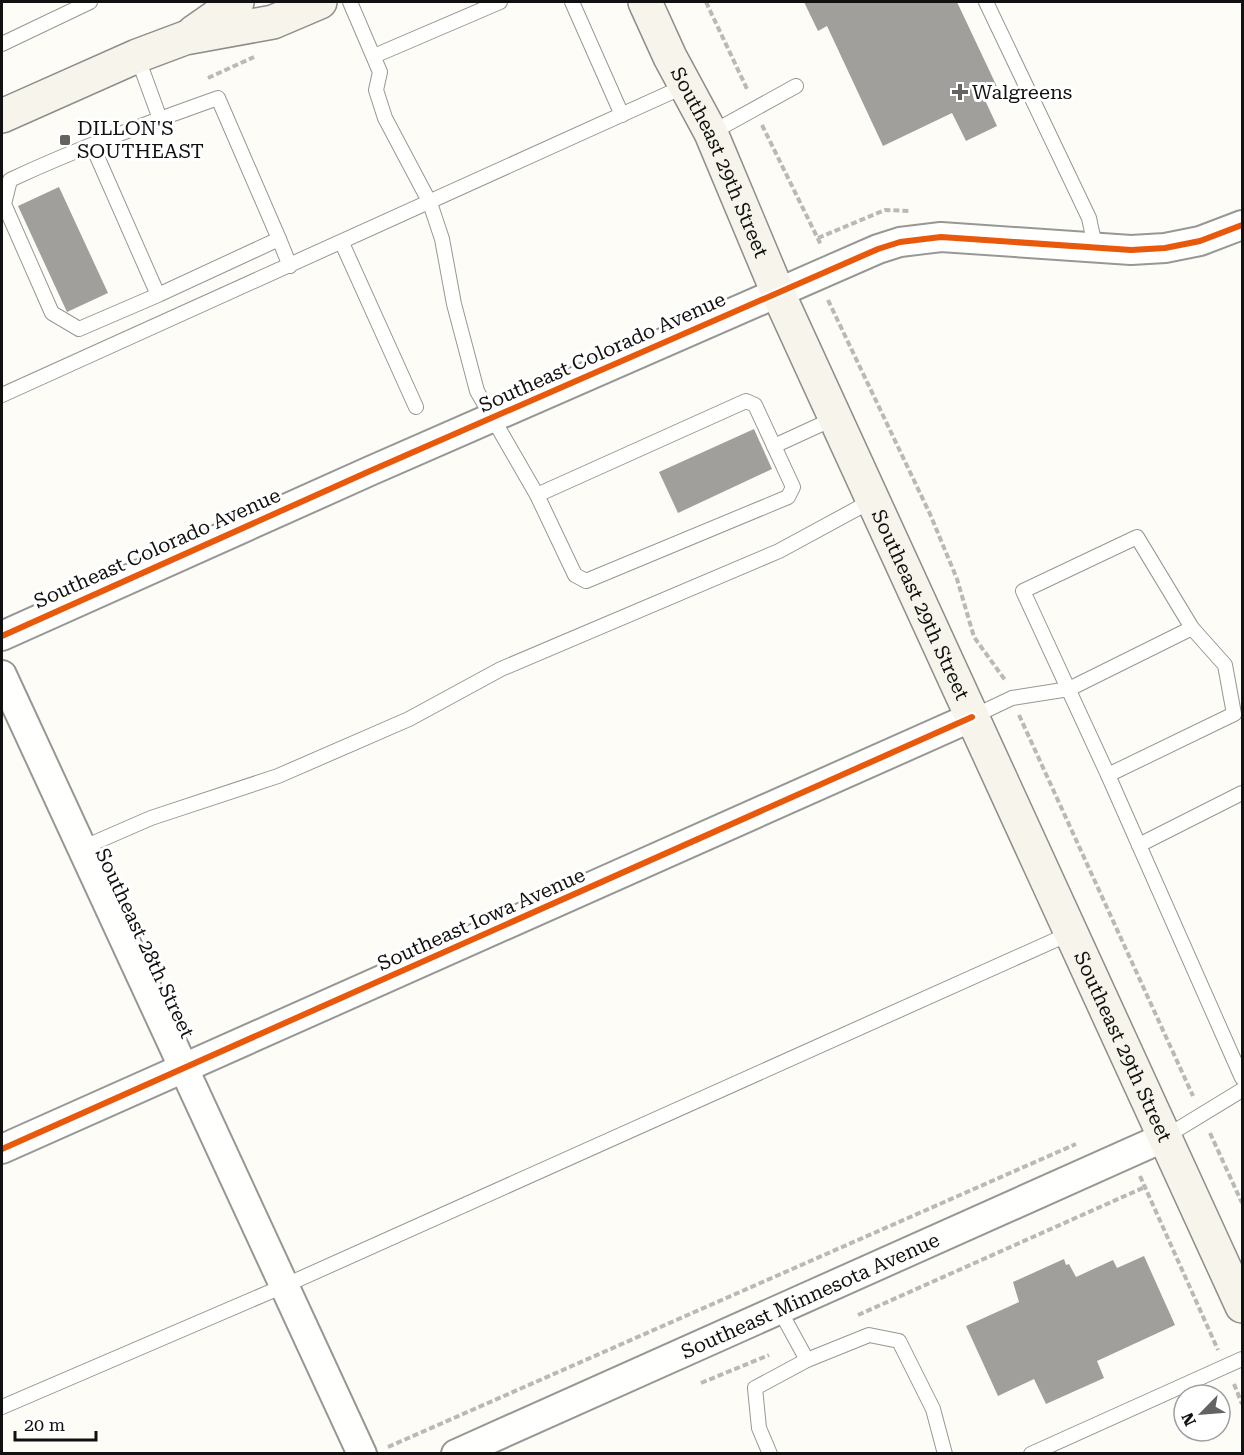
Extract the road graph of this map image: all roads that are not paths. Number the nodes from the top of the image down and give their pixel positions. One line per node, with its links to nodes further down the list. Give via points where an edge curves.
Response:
1 (90, 2): 10 (lane)
2 (237, 2): 9 (main road)
3 (320, 2): 9 (main road, via 273,22)
4 (350, 2): 12 (lane)
5 (500, 2): 12 (lane)
6 (572, 2): 15 (lane)
7 (645, 2): 13 (main road, Southeast 29th Street)
8 (986, 2): 24 (lane, via 1089,218)
9 (185, 38): 11 (main road)
10 (2, 44)
11 (137, 56): 16 (main road); 17 (lane)
12 (374, 56): 20 (lane, via 380,72 376,90 385,118)
13 (685, 86): 15 (lane); 18 (main road, Southeast 29th Street)
14 (796, 86): 18 (lane)
15 (622, 115): 20 (lane)
16 (2, 116)
17 (160, 119): 19 (lane); 22 (lane, via 218,98)
18 (711, 133): 26 (main road, Southeast 29th Street)
19 (93, 145): 27 (lane); 27 (lane, via 10,180 4,204 32,272 51,313 79,329)
20 (430, 203): 23 (lane); 30 (lane, via 477,391)
21 (1242, 225): 24 (street, Southeast Colorado Avenue, via 1200,241 1165,248)
22 (279, 239): 25 (lane); 27 (lane)
23 (342, 243): 25 (lane); 29 (lane)
24 (1095, 246): 26 (street, Southeast Colorado Avenue, via 940,237 900,242)
25 (290, 266): 28 (lane)
26 (778, 293): 30 (street, Southeast Colorado Avenue); 31 (main road, Southeast 29th Street)
27 (158, 295)
28 (2, 396)
29 (416, 407)
30 (493, 417): 33 (lane); 36 (street, Southeast Colorado Avenue)
31 (835, 418): 32 (lane); 34 (main road, Southeast 29th Street)
32 (774, 446): 33 (lane, via 755,405 746,401); 33 (lane, via 793,487 788,497 586,581 575,575)
33 (537, 495)
34 (873, 500): 39 (main road, Southeast 29th Street); 43 (lane, via 779,551 501,669 398,724 279,776 151,818)
35 (1192, 628): 38 (lane); 38 (lane, via 1137,537 1023,591); 40 (lane, via 1225,665 1234,714)
36 (2, 636)
37 (2, 675): 43 (street, Southeast 28th Street)
38 (1069, 689): 39 (lane, via 1012,698); 40 (lane)
39 (972, 717): 44 (main road, Southeast 29th Street); 45 (street, Southeast Iowa Avenue)
40 (1108, 776): 42 (lane)
41 (1242, 793): 42 (lane)
42 (1139, 845): 46 (lane)
43 (82, 849): 45 (street, Southeast 28th Street)
44 (1071, 933): 48 (main road, Southeast 29th Street); 50 (lane)
45 (186, 1069): 49 (street, Southeast Iowa Avenue); 50 (street, Southeast 28th Street)
46 (1242, 1078)
47 (1242, 1090): 48 (lane)
48 (1165, 1137): 51 (main road, Southeast 29th Street); 52 (street, Southeast Minnesota Avenue)
49 (2, 1149)
50 (286, 1285): 55 (lane); 56 (street, Southeast 28th Street)
51 (1242, 1306)
52 (779, 1309): 54 (lane); 57 (street, Southeast Minnesota Avenue)
53 (1242, 1359): 60 (lane)
54 (807, 1360): 58 (lane, via 755,1388 759,1428); 59 (lane, via 869,1335 899,1341 933,1409)
55 (2, 1407)
56 (362, 1454)
57 (456, 1454)
58 (770, 1454)
59 (945, 1454)
60 (1031, 1454)

